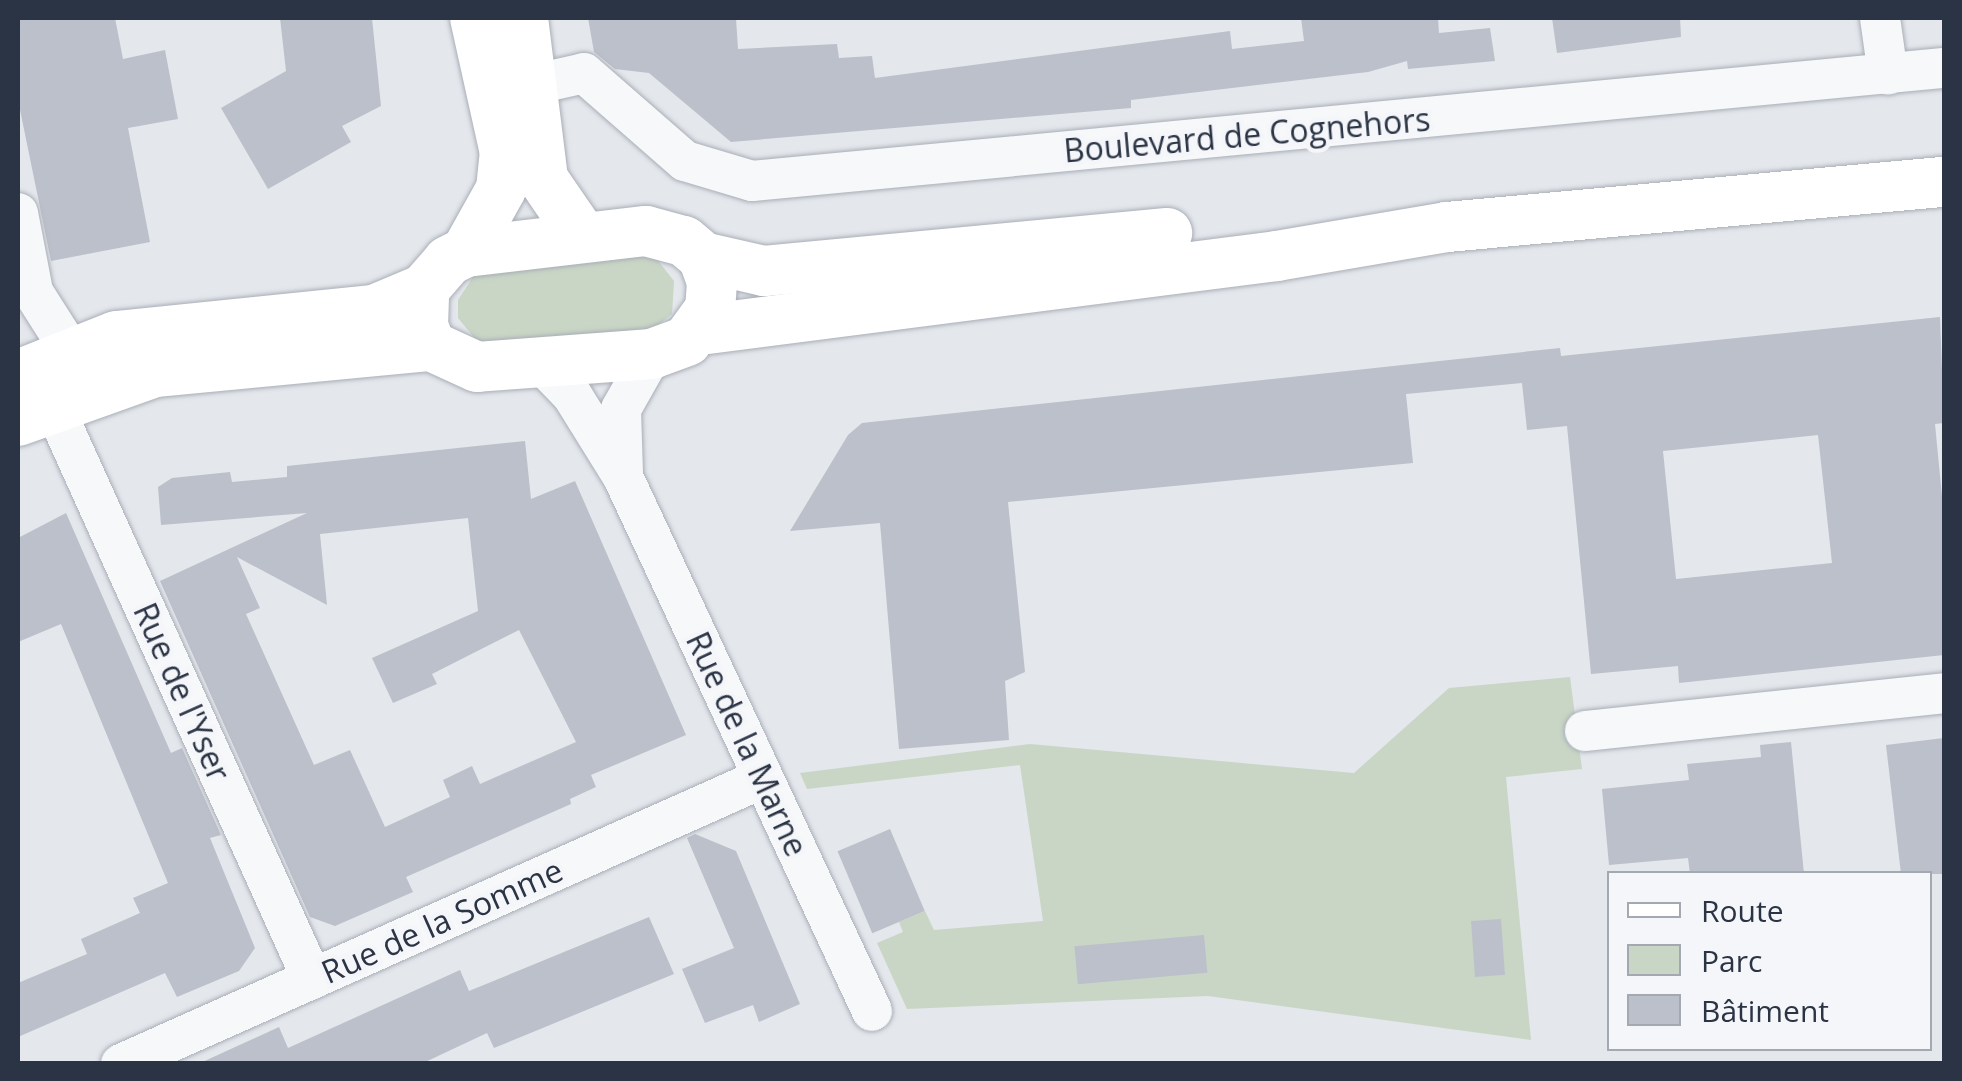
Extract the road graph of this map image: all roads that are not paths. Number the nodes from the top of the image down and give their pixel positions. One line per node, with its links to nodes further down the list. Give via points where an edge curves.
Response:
1 (475, 18): 13 (main road, via 505,153 500,189)
2 (524, 18): 6 (main road)
3 (1880, 18): 5 (street)
4 (1944, 68): 5 (street, Boulevard de Cognehors)
5 (1888, 74): 6 (street, Boulevard de Cognehors, via 752,181 685,161 584,72)
6 (527, 86): 12 (main road, via 543,179)
7 (1944, 150): 9 (main road, via 1835,162)
8 (1944, 182): 9 (main road)
9 (1740, 197): 11 (main road)
10 (18, 213): 18 (street, via 33,292)
11 (1447, 227): 14 (main road, via 1274,223 764,271); 16 (main road, via 1278,256)
12 (582, 236): 13 (main road); 14 (main road, via 665,233)
13 (466, 252): 15 (main road, via 448,260)
14 (702, 257): 16 (main road, via 712,282)
15 (424, 289): 17 (main road); 18 (main road, via 374,310 155,330)
16 (700, 330): 19 (main road)
17 (430, 346): 20 (main road, via 478,367); 21 (main road, via 155,372)
18 (70, 350): 21 (main road)
19 (652, 354): 20 (main road); 22 (street, Rue de la Marne, via 622,408)
20 (542, 364): 22 (street, Rue de la Marne, via 572,395)
21 (29, 400): 26 (street, Rue de l'Yser)
22 (623, 478): 25 (street, Rue de la Marne)
23 (1944, 693): 24 (street)
24 (1586, 730)
25 (763, 778): 26 (street, Rue de la Somme); 27 (street, Rue de la Marne)
26 (312, 979): 28 (street, Rue de la Somme)
27 (872, 1011)
28 (121, 1064)

